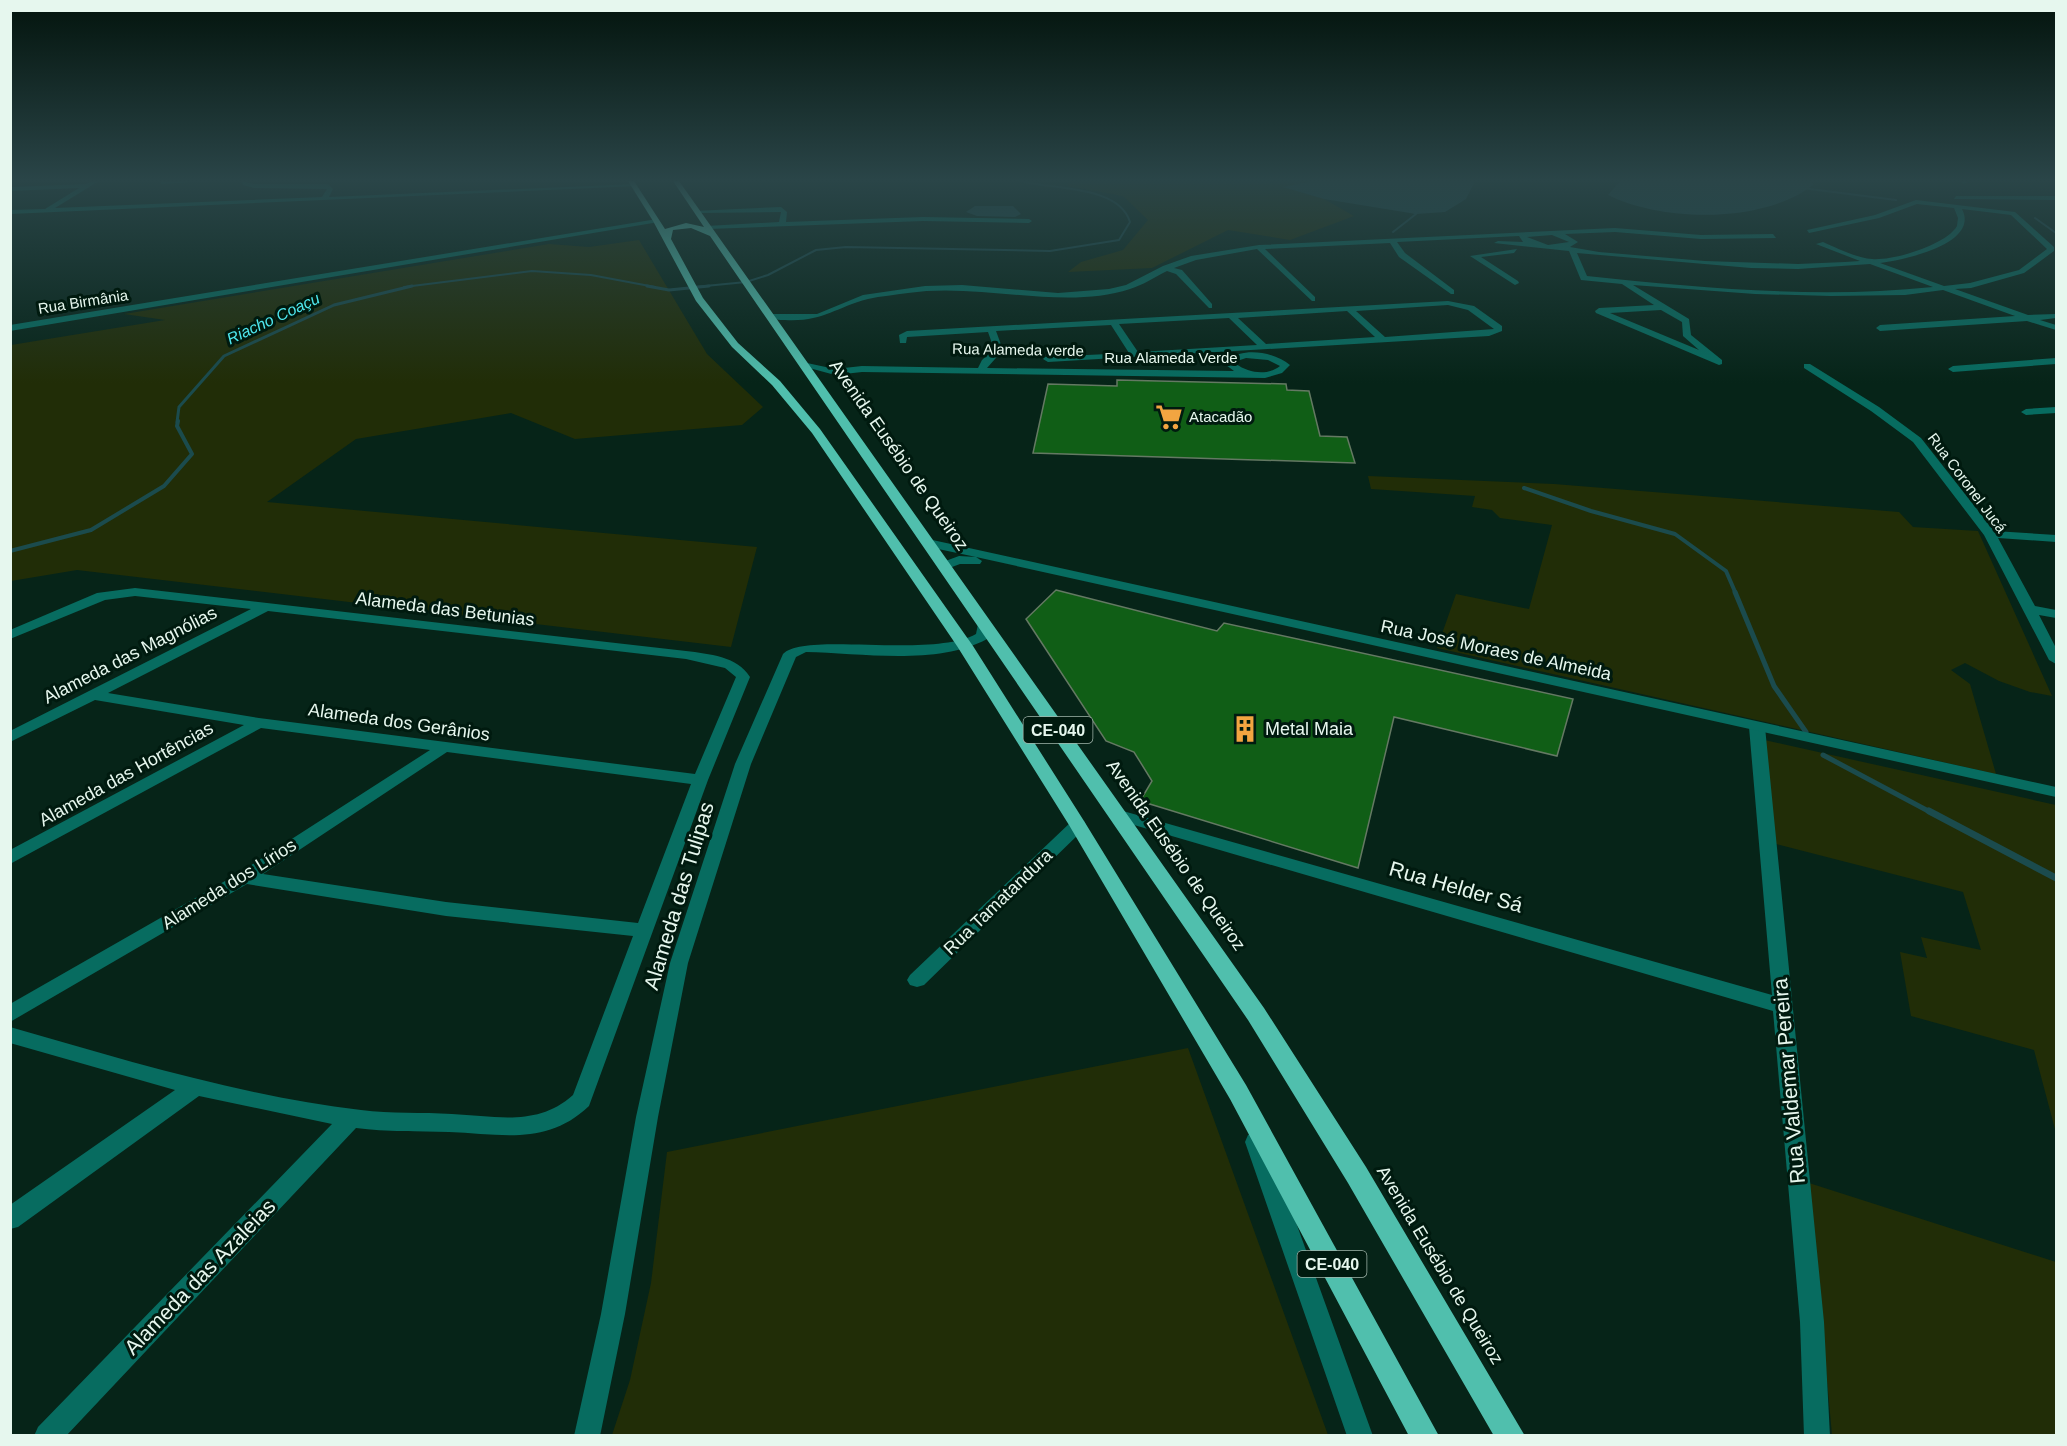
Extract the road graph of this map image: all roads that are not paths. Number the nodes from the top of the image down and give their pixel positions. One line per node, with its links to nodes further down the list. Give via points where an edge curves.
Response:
1 (491, 248): 37 (street, Rua Birmânia)
2 (672, 248): 67 (highway, CE-040, via 699,299 735,345 776,383 812,426)
3 (723, 248): 36 (highway, Avenida Eusébio de Queiroz / CE-040)
4 (1257, 248): 15 (street, via 1206,255)
5 (1259, 248): 16 (street)
6 (1261, 248): 26 (street)
7 (1397, 248): 23 (street)
8 (1532, 248): 17 (street, via 1474,255)
9 (1567, 248): 13 (street)
10 (1833, 248): 14 (street)
11 (1926, 248): 14 (street)
12 (2050, 248): 21 (street, via 2043,258 2021,271)
13 (1572, 250): 14 (street, via 1732,265 1804,266); 18 (street, via 1584,278)
14 (1869, 261): 21 (street); 22 (street)
15 (1166, 268): 16 (street); 20 (street)
16 (1175, 270): 20 (street, via 1151,285); 27 (street)
17 (1515, 283)
18 (1625, 283): 19 (street); 28 (street, via 1655,305)
19 (1639, 284): 22 (street, via 1805,294); 28 (street)
20 (1140, 286): 24 (street); 24 (street)
21 (1952, 287): 22 (street); 32 (street)
22 (1942, 288): 33 (street)
23 (1451, 292)
24 (1113, 293): 25 (street)
25 (1090, 295): 36 (street, via 1032,298 960,291 915,292 873,300 826,319); 36 (street, via 925,288 866,297 818,316)
26 (1312, 299)
27 (1209, 306)
28 (1664, 307): 41 (street, via 1686,321); 42 (street, via 1599,310)
29 (1349, 309): 30 (street); 43 (street); 43 (street, via 1461,304 1498,328 1489,333)
30 (1231, 315): 34 (street); 45 (street)
31 (2056, 316): 32 (street)
32 (2044, 318): 33 (street); 35 (street)
33 (2031, 319): 38 (street); 39 (street)
34 (1113, 322): 40 (street); 46 (street)
35 (2056, 322)
36 (777, 323): 49 (highway, Avenida Eusébio de Queiroz / CE-040)
37 (10, 328)
38 (1880, 328)
39 (2056, 328)
40 (991, 329): 44 (street, via 906,334); 52 (street, via 999,350)
41 (1687, 336): 42 (street); 42 (street, via 1719,362)
42 (1658, 337)
43 (1382, 339): 45 (street)
44 (903, 341)
45 (1263, 346): 46 (street)
46 (1135, 355): 47 (street)
47 (1048, 359)
48 (2056, 361): 53 (street)
49 (805, 364): 52 (street, Rua Alameda verde); 52 (street, Rua Alameda Verde, via 836,372); 59 (highway, Avenida Eusébio de Queiroz / CE-040)
50 (1231, 365): 52 (street, Rua Alameda verde); 54 (street); 54 (street, Rua Alameda Verde, via 1238,357 1253,355 1270,357 1284,365 1275,373)
51 (1807, 366): 57 (street, Rua Coronel Jucá, via 1914,436)
52 (982, 368): 54 (street, Rua Alameda Verde)
53 (1953, 369)
54 (1254, 374)
55 (2056, 410): 56 (street)
56 (2026, 412)
57 (1990, 534): 58 (street); 63 (street, Rua Coronel Jucá)
58 (2056, 538)
59 (928, 543): 60 (highway, Avenida Eusébio de Queiroz / CE-040); 61 (street, Rua José Moraes de Almeida)
60 (944, 566): 61 (street, Rua José Moraes de Almeida, via 959,560 975,560); 65 (highway, Avenida Eusébio de Queiroz / CE-040)
61 (1069, 579): 71 (street, Rua José Moraes de Almeida)
62 (266, 607): 66 (street, Alameda das Betunias, via 135,592 102,596); 69 (street, Alameda das Magnólias); 74 (street, Alameda das Betunias, via 723,661 738,668 743,677)
63 (2032, 610): 64 (street); 68 (street, Rua Coronel Jucá)
64 (2056, 614)
65 (985, 624): 67 (street, via 982,636); 77 (highway, Avenida Eusébio de Queiroz / CE-040)
66 (10, 635)
67 (965, 646): 78 (highway, CE-040); 91 (street, Alameda das Tulipas, via 804,648 790,654 743,764 679,963)
68 (2056, 660)
69 (94, 695): 70 (street, Alameda dos Gerânios); 72 (street, Alameda das Magnólias)
70 (259, 723): 73 (street, Alameda dos Gerânios); 79 (street, Alameda das Hortências)
71 (1757, 731): 75 (street, Rua José Moraes de Almeida); 76 (street, Rua José Moraes de Almeida); 83 (street, Rua Valdemar Pereira)
72 (10, 737)
73 (443, 748): 74 (street, Alameda dos Gerânios); 80 (street, Alameda dos Lírios)
74 (700, 780): 81 (street)
75 (2056, 792)
76 (2056, 802)
77 (1116, 814): 83 (street, Rua Helder Sá); 94 (highway, Avenida Eusébio de Queiroz / CE-040, via 1256,1014 1357,1174)
78 (1078, 825): 82 (street, Rua Tamatandura); 87 (highway, CE-040)
79 (10, 858)
80 (244, 877): 81 (street, via 446,909); 84 (street, Alameda dos Lírios)
81 (645, 930): 88 (street, via 582,1100 560,1119 527,1127)
82 (917, 980)
83 (1782, 1006): 95 (street, Rua Valdemar Pereira, via 1812,1322)
84 (10, 1014)
85 (10, 1035): 86 (street)
86 (194, 1088): 88 (street); 89 (street)
87 (1238, 1092): 92 (street); 93 (highway, CE-040)
88 (352, 1118): 90 (street, Alameda das Azaleias)
89 (10, 1219)
90 (47, 1436)
91 (587, 1436)
92 (1360, 1436)
93 (1425, 1436)
94 (1511, 1436)
95 (1817, 1436)

